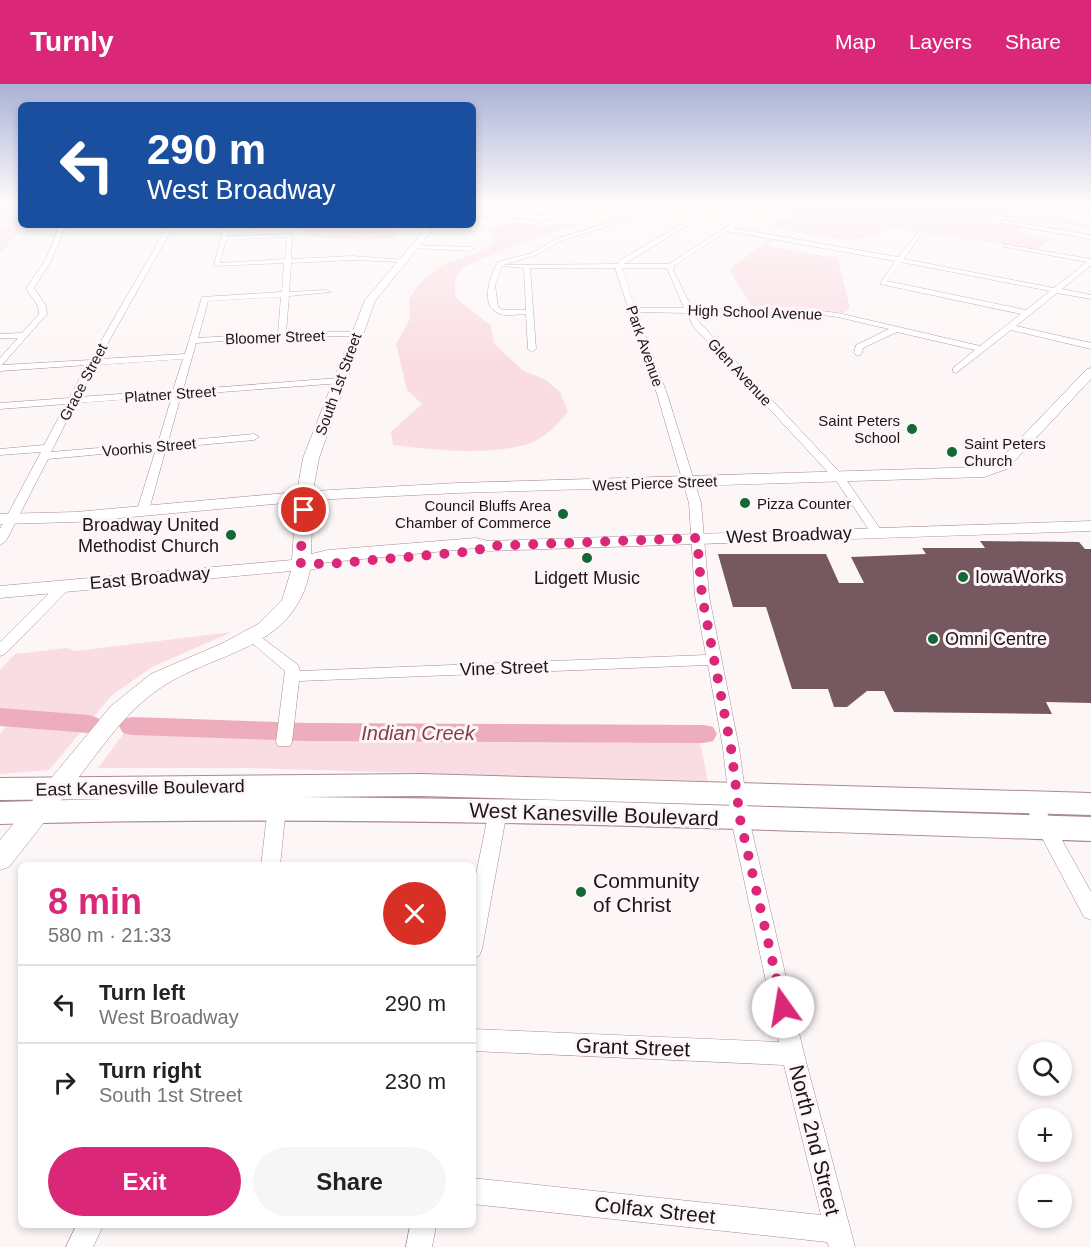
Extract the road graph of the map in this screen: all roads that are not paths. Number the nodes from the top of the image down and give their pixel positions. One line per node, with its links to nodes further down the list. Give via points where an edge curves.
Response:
1 (49, 258): 33 (street, via 30,288 44,310)
2 (152, 258): 43 (street, Grace Street)
3 (218, 258): 17 (street, via 219,266)
4 (288, 258): 17 (street)
5 (324, 258): 17 (street)
6 (387, 258): 14 (street)
7 (514, 258): 18 (street)
8 (631, 258): 19 (street)
9 (682, 258): 20 (street)
10 (890, 258): 15 (street)
11 (1034, 258): 12 (street)
12 (1053, 258)
13 (1076, 258): 16 (street)
14 (403, 260): 32 (main road, South 1st Street, via 370,300)
15 (900, 260): 22 (street); 29 (street, via 883,282)
16 (1091, 261): 22 (street)
17 (288, 262): 24 (street)
18 (498, 266): 21 (street); 28 (street, via 490,287 495,308)
19 (618, 266): 20 (street); 21 (street); 27 (street, Park Avenue)
20 (670, 266): 26 (street, Glen Avenue)
21 (527, 267): 28 (street)
22 (1056, 290): 25 (street); 29 (street)
23 (327, 292): 24 (street)
24 (285, 295): 34 (street); 36 (street, via 205,299)
25 (1091, 297)
26 (690, 309): 27 (street, High School Avenue); 31 (street, High School Avenue, via 806,310); 55 (street, Glen Avenue, via 700,328)
27 (632, 310): 56 (street, Park Avenue)
28 (529, 312): 38 (street)
29 (1027, 313): 30 (street)
30 (1009, 327): 37 (street); 39 (street)
31 (896, 329): 39 (street, High School Avenue); 40 (street, via 859,347)
32 (356, 334): 34 (street, Bloomer Street); 47 (main road, South 1st Street)
33 (24, 335): 35 (street); 42 (street)
34 (282, 335): 36 (street, Bloomer Street)
35 (0, 336)
36 (193, 341): 41 (street)
37 (1091, 346)
38 (532, 349)
39 (981, 349): 45 (street)
40 (858, 353)
41 (188, 356): 43 (street); 48 (street)
42 (0, 363)
43 (92, 363): 44 (street); 49 (street, Grace Street)
44 (0, 368)
45 (956, 370)
46 (1091, 372): 55 (main road, West Pierce Street, via 1004,464 993,470)
47 (339, 381): 48 (street, Platner Street); 57 (main road, South 1st Street, via 309,464)
48 (177, 393): 49 (street, Platner Street); 52 (street)
49 (72, 401): 50 (street, Platner Street); 54 (street, Grace Street)
50 (0, 406)
51 (254, 437): 52 (street, Voorhis Street)
52 (162, 445): 54 (street, Voorhis Street); 58 (street)
53 (0, 452): 54 (street, Voorhis Street)
54 (46, 452): 59 (street, Grace Street)
55 (837, 477): 56 (main road, West Pierce Street); 61 (street, Glen Avenue)
56 (690, 482): 57 (main road, West Pierce Street); 62 (street, Park Avenue, via 699,521)
57 (304, 496): 58 (main road, West Pierce Street); 64 (main road, South 1st Street)
58 (143, 510): 59 (main road, West Pierce Street)
59 (6, 519): 63 (street, Grace Street)
60 (1091, 526): 61 (main road, West Broadway)
61 (877, 533): 62 (main road, West Broadway)
62 (697, 538): 64 (main road, West Broadway, via 488,546 476,551); 69 (street, North 2nd Street, via 702,596)
63 (0, 541)
64 (300, 563): 65 (main road, East Broadway); 67 (main road, South 1st Street, via 291,601)
65 (64, 586): 66 (main road, East Broadway); 68 (street)
66 (0, 592)
67 (252, 637): 70 (street, via 286,661); 73 (main road, South 1st Street, via 178,668 138,694)
68 (0, 651)
69 (714, 660): 70 (street, Vine Street); 77 (street, North 2nd Street)
70 (293, 676): 71 (street)
71 (285, 735)
72 (0, 789): 73 (main road, East Kanesville Boulevard)
73 (56, 789): 74 (main road, East Kanesville Boulevard); 78 (main road, South 1st Street)
74 (278, 797): 77 (main road, West Kanesville Boulevard, via 422,785); 78 (main road, East Kanesville Boulevard); 79 (main road, West Kanesville Boulevard); 84 (street)
75 (1032, 802): 76 (main road, West Kanesville Boulevard); 77 (main road, West Kanesville Boulevard); 81 (street)
76 (1091, 804)
77 (739, 807): 79 (main road, West Kanesville Boulevard); 81 (main road, West Kanesville Boulevard); 88 (street, North 2nd Street)
78 (38, 811): 80 (main road, East Kanesville Boulevard); 83 (main road, South 1st Street)
79 (498, 811): 86 (street)
80 (0, 813)
81 (1046, 828): 82 (main road, West Kanesville Boulevard); 85 (street)
82 (1091, 830)
83 (0, 859)
84 (270, 862)
85 (1091, 910)
86 (476, 928)
87 (476, 1040): 88 (street, Grant Street)
88 (793, 1054): 92 (street, North 2nd Street)
89 (476, 1192): 92 (street, Colfax Street)
90 (89, 1228): 93 (street)
91 (423, 1228): 94 (street)
92 (840, 1239)
93 (79, 1247)
94 (419, 1247)

